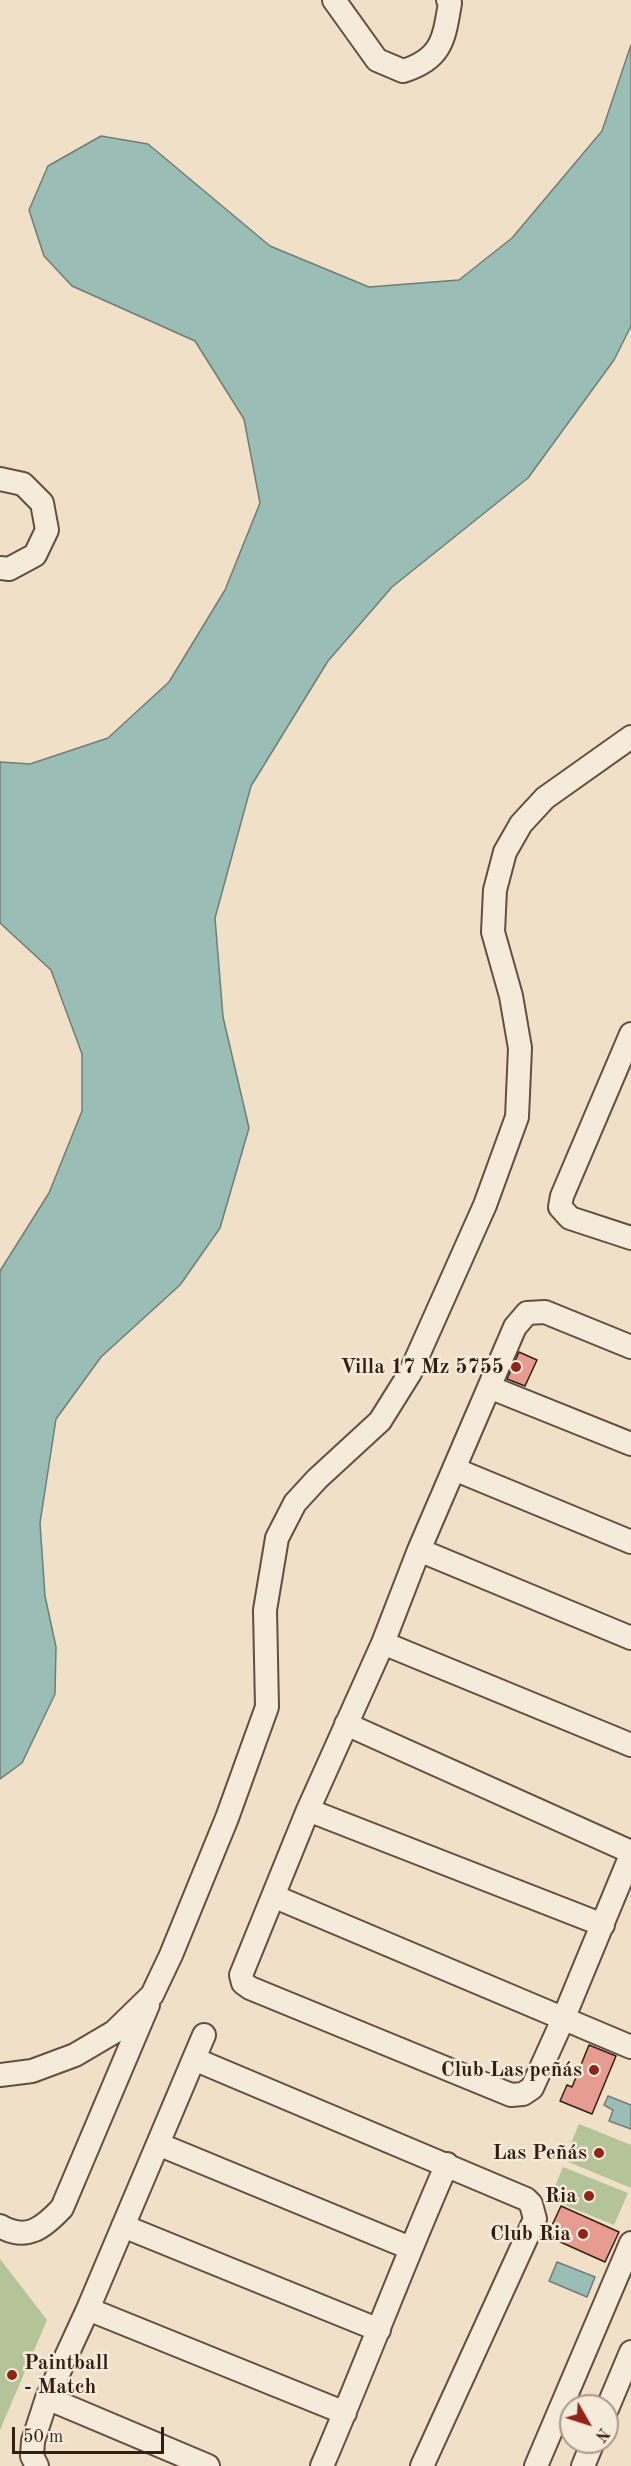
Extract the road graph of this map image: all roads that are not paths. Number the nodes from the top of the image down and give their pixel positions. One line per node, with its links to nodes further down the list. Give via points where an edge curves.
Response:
1 (334, 0): 2 (street, via 377,60 403,71 429,59 444,37)
2 (448, 0)
3 (0, 479): 4 (street, via 23,484 42,503 47,530 35,555 9,569)
4 (0, 568)
5 (631, 737): 22 (street, via 544,798 521,824 505,852 495,890 493,932 511,996 520,1048 517,1117 485,1205 410,1373 380,1421 295,1503 277,1539 265,1610 267,1707 227,1818)
6 (631, 1034): 7 (street, via 560,1207 570,1218)
7 (631, 1238)
8 (631, 1347): 9 (street, via 544,1312 527,1312 515,1327)
9 (489, 1387): 10 (street); 11 (street)
10 (631, 1444)
11 (454, 1469): 12 (street); 13 (street)
12 (631, 1542)
13 (419, 1550): 14 (street); 15 (street)
14 (631, 1638)
15 (383, 1643): 16 (street); 17 (street)
16 (346, 1724): 18 (street); 19 (street)
17 (631, 1744)
18 (308, 1810): 20 (street); 21 (street)
19 (631, 1853): 21 (street)
20 (273, 1896): 23 (street); 23 (street, via 241,1976 243,1983 261,1993 510,2095 532,2088)
21 (603, 1925): 23 (street)
22 (152, 1995): 27 (street, via 114,2032 75,2055 32,2071); 30 (street, via 62,2208 44,2227 29,2232 8,2231)
23 (564, 2017): 25 (street)
24 (204, 2035): 26 (street)
25 (631, 2047)
26 (194, 2059): 28 (street); 29 (street)
27 (0, 2075)
28 (158, 2144): 31 (street); 33 (street)
29 (447, 2164): 33 (street); 43 (street, via 526,2199 535,2219)
30 (0, 2226)
31 (123, 2226): 34 (street); 35 (street)
32 (631, 2244): 44 (street)
33 (410, 2248): 35 (street)
34 (88, 2309): 38 (street); 39 (street)
35 (379, 2330): 39 (street)
36 (631, 2352): 37 (street)
37 (613, 2394)
38 (47, 2398): 40 (street, via 33,2441 32,2456); 41 (street)
39 (345, 2413): 42 (street)
40 (37, 2466)
41 (208, 2466)
42 (322, 2466)
43 (422, 2466)
44 (536, 2466)

